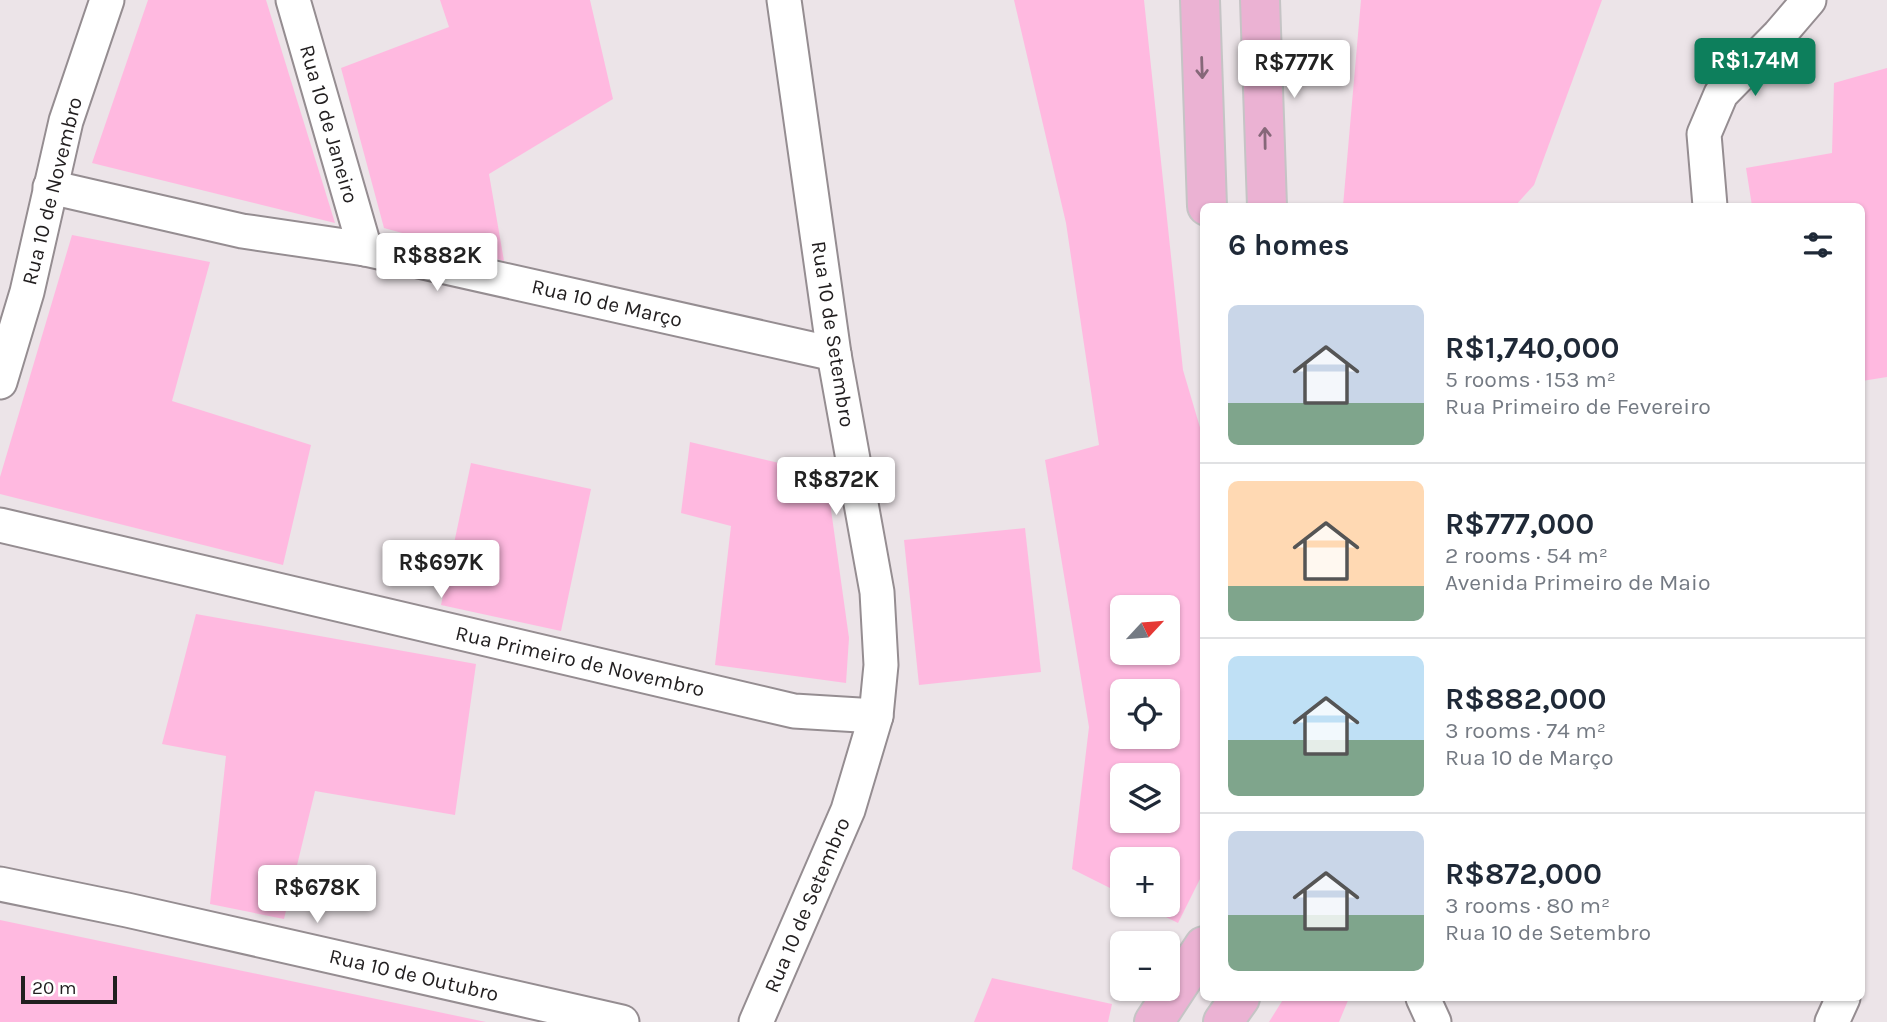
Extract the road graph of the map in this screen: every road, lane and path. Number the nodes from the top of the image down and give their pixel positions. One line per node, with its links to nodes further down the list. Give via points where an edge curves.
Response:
1 (107, 0): 7 (street, Rua 10 de Novembro, via 66,121)
2 (293, 0): 11 (street, Rua 10 de Janeiro)
3 (784, 0): 12 (street, Rua 10 de Setembro)
4 (1200, 0): 8 (main road, one-way to 8)
5 (1260, 0): 9 (main road, one-way to 5)
6 (1809, 0): 10 (street, via 1721,94 1704,134)
7 (50, 187): 11 (street, Rua 10 de Março, via 242,231); 13 (street, Rua 10 de Novembro, via 27,292)
8 (1207, 203)
9 (1267, 203)
10 (1710, 203)
11 (365, 249): 12 (street, Rua 10 de Março)
12 (834, 354): 15 (street, Rua 10 de Setembro, via 877,592 881,666)
13 (0, 382)
14 (0, 525): 15 (street, Rua Primeiro de Novembro, via 794,711)
15 (876, 716): 22 (street, Rua 10 de Setembro, via 848,810)
16 (0, 884): 21 (street, Rua 10 de Outubro)
17 (1200, 952): 23 (main road)
18 (1238, 1001): 24 (main road)
19 (1424, 1001): 25 (street)
20 (1842, 1001): 26 (street)
21 (622, 1022)
22 (757, 1022)
23 (1154, 1022)
24 (1223, 1022)
25 (1434, 1022)
26 (1832, 1022)

